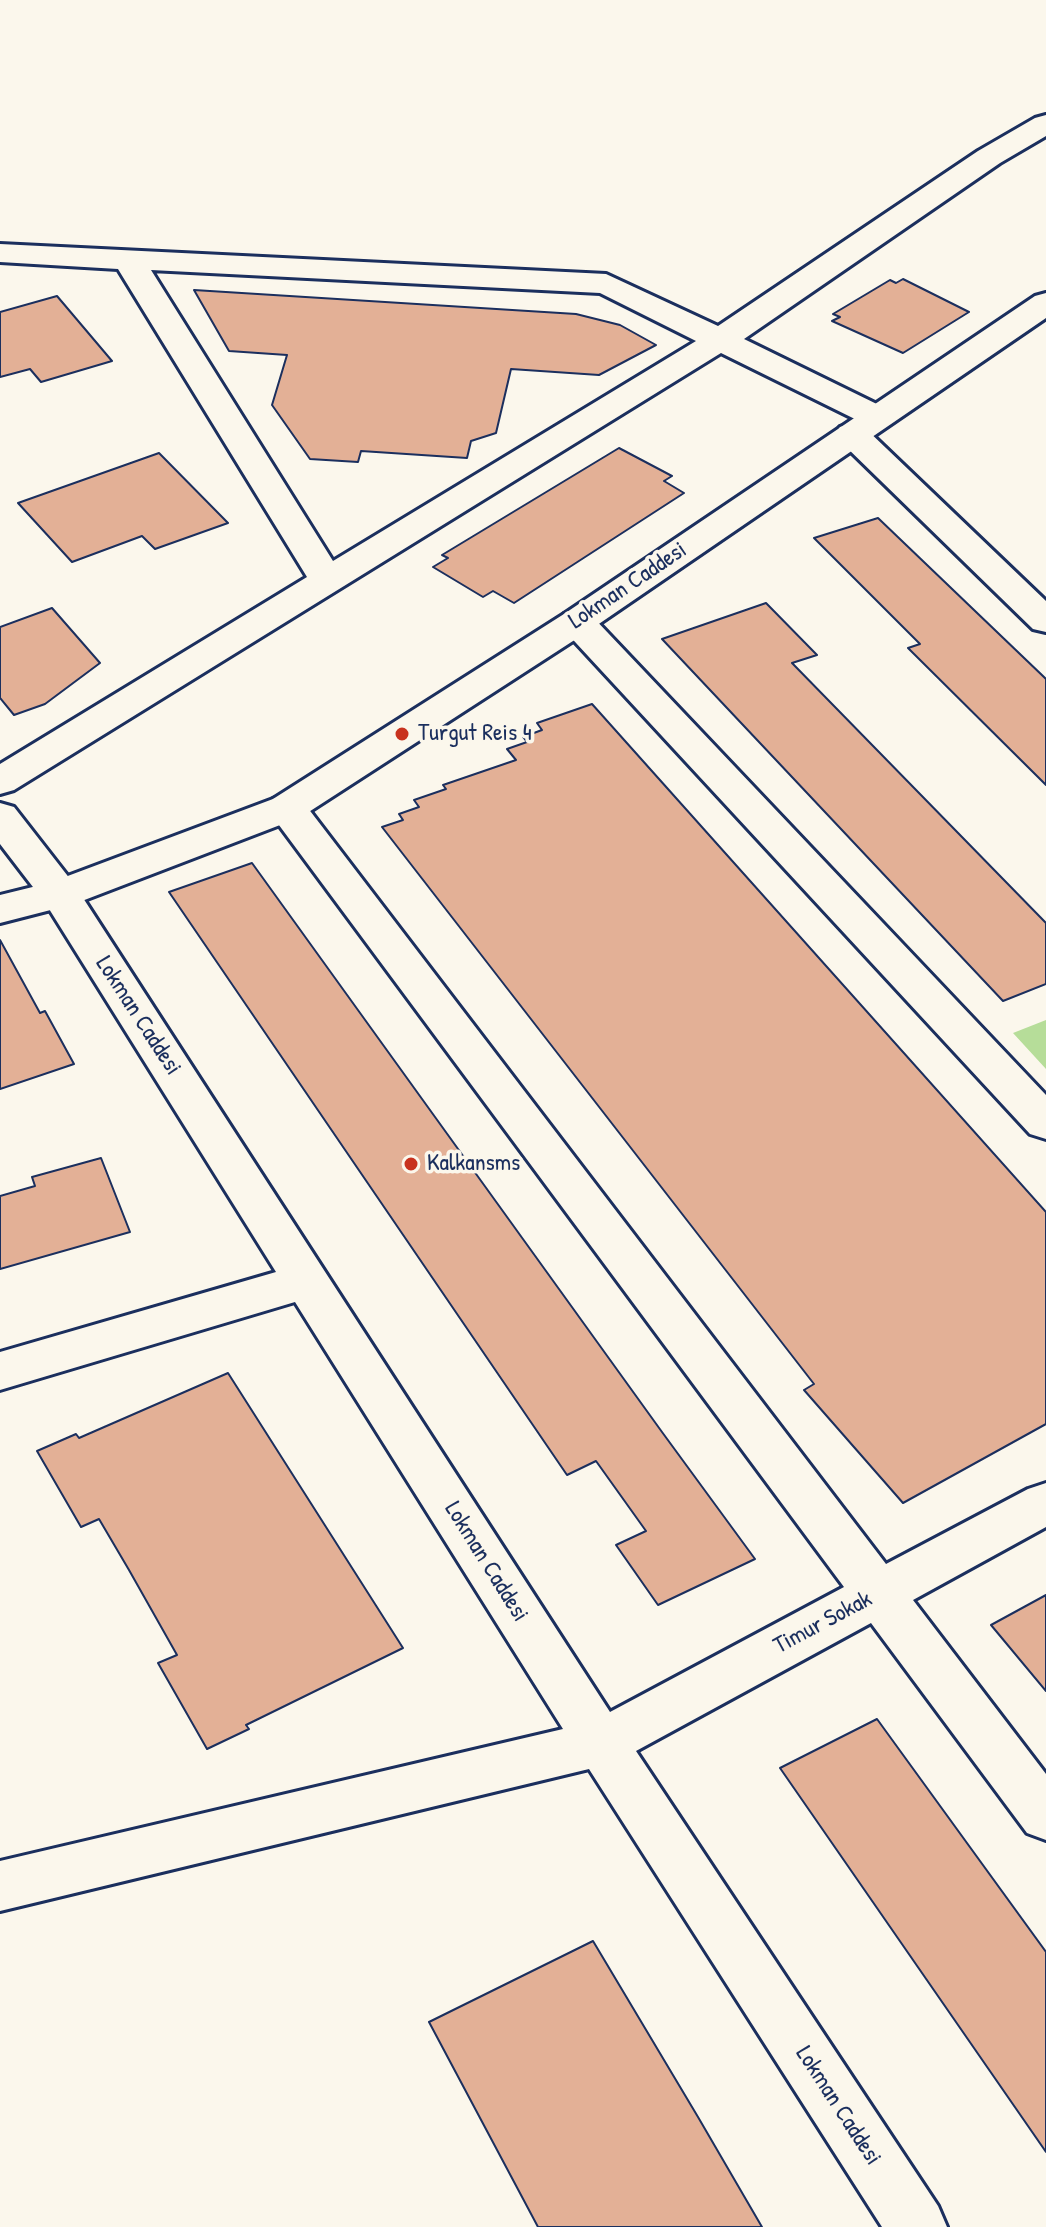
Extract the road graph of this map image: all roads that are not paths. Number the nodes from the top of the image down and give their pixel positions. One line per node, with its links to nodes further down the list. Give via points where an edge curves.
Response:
1 (1046, 124): 5 (street)
2 (0, 253): 3 (street)
3 (129, 260): 5 (street, via 606,284); 7 (street)
4 (1046, 303): 6 (street, Lokman Caddesi)
5 (720, 340): 6 (street); 7 (street)
6 (865, 426): 8 (street); 9 (street, Lokman Caddesi)
7 (328, 582): 10 (street)
8 (1046, 621)
9 (577, 622): 11 (street, Lokman Caddesi); 15 (street)
10 (0, 781)
11 (287, 808): 13 (street, Lokman Caddesi); 19 (street)
12 (0, 816): 13 (street)
13 (60, 894): 14 (street, Lokman Caddesi); 16 (street, Lokman Caddesi)
14 (0, 909)
15 (1046, 1123)
16 (307, 1281): 17 (street); 20 (street, Lokman Caddesi)
17 (0, 1371)
18 (1046, 1503): 19 (street, Timur Sokak)
19 (878, 1593): 20 (street, Timur Sokak); 21 (street)
20 (601, 1743): 22 (street, Timur Sokak); 23 (street, Lokman Caddesi)
21 (1046, 1816)
22 (0, 1886)
23 (917, 2227)

